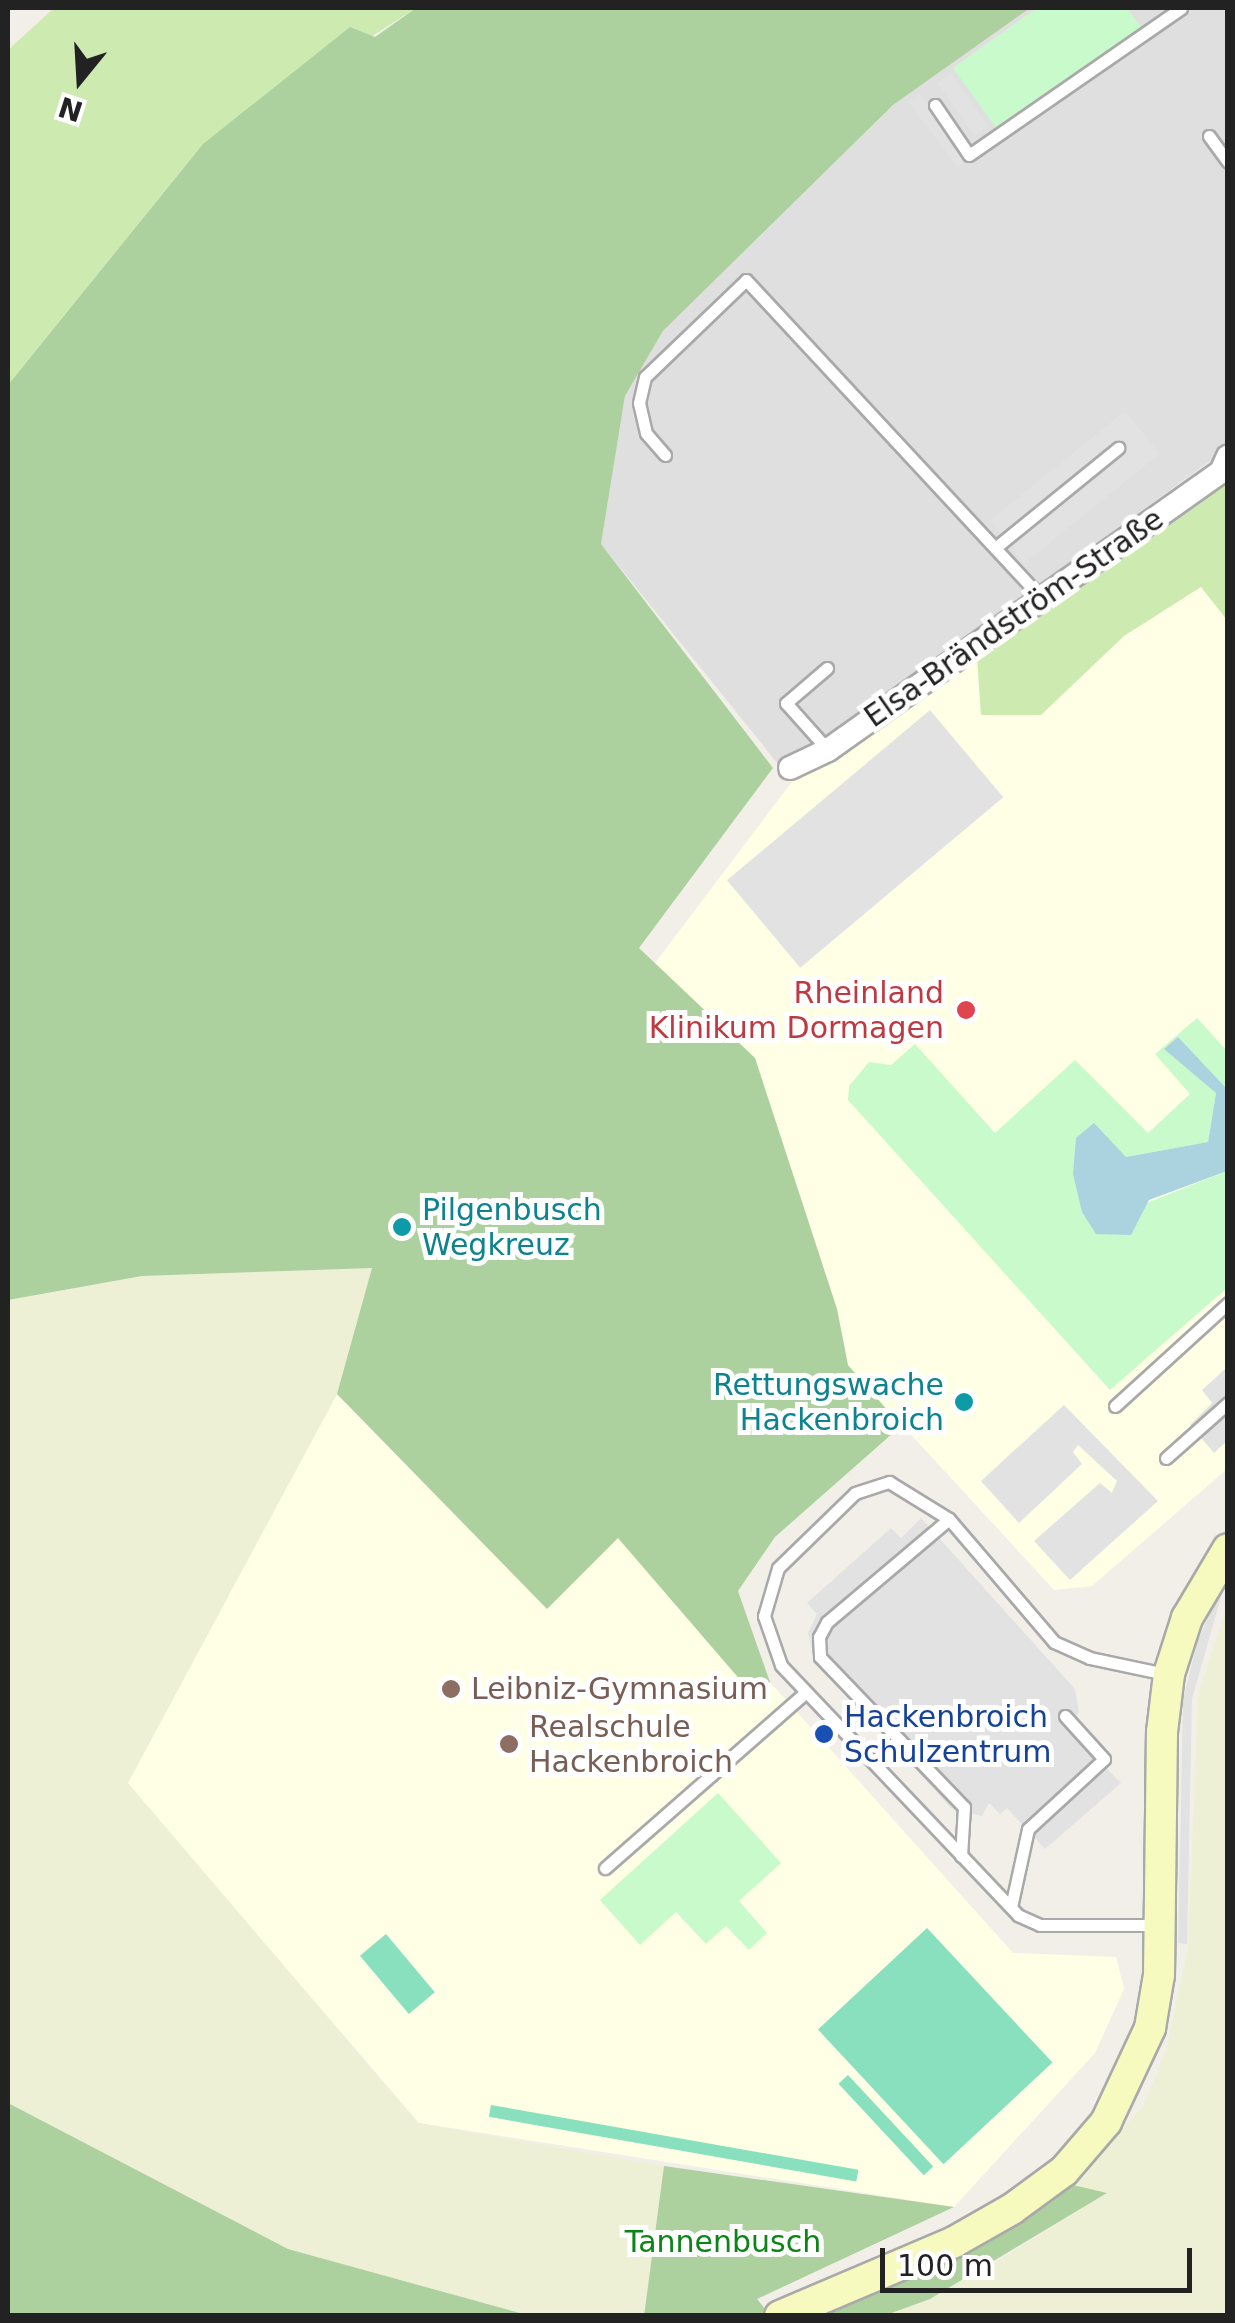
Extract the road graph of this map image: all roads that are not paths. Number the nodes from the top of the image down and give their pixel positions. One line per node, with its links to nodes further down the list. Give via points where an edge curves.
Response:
1 (1181, 8): 2 (lane, via 970,154)
2 (935, 105)
3 (1209, 136): 4 (lane)
4 (1228, 162)
5 (1118, 448): 8 (lane)
6 (665, 455): 8 (lane, via 646,433 639,403 645,377 746,280)
7 (1228, 456): 9 (street, Elsa-Brändström-Straße, via 1221,472)
8 (995, 548): 9 (lane)
9 (1042, 598): 11 (street, Elsa-Brändström-Straße)
10 (827, 668): 11 (lane, via 786,703)
11 (828, 750): 12 (street, Elsa-Brändström-Straße)
12 (790, 768)
13 (1228, 1303): 15 (lane)
14 (1228, 1403): 16 (lane)
15 (1116, 1406)
16 (1166, 1458)
17 (949, 1519): 19 (lane, via 1054,1642 1090,1658); 20 (lane, via 889,1482 855,1493 778,1568 764,1616 781,1665); 22 (lane, via 827,1622 819,1637 820,1657 964,1807)
18 (1228, 1549): 19 (street, via 1187,1618)
19 (1170, 1674): 25 (street, via 1162,1732)
20 (806, 1692): 22 (lane); 23 (lane)
21 (1065, 1716): 24 (lane, via 1104,1758 1028,1829)
22 (961, 1856): 24 (lane)
23 (605, 1868)
24 (1011, 1907): 25 (lane, via 1040,1925)
25 (1162, 1926): 26 (street, via 1150,2028 1133,2073 1106,2122 1064,2171 954,2242)
26 (780, 2316)

